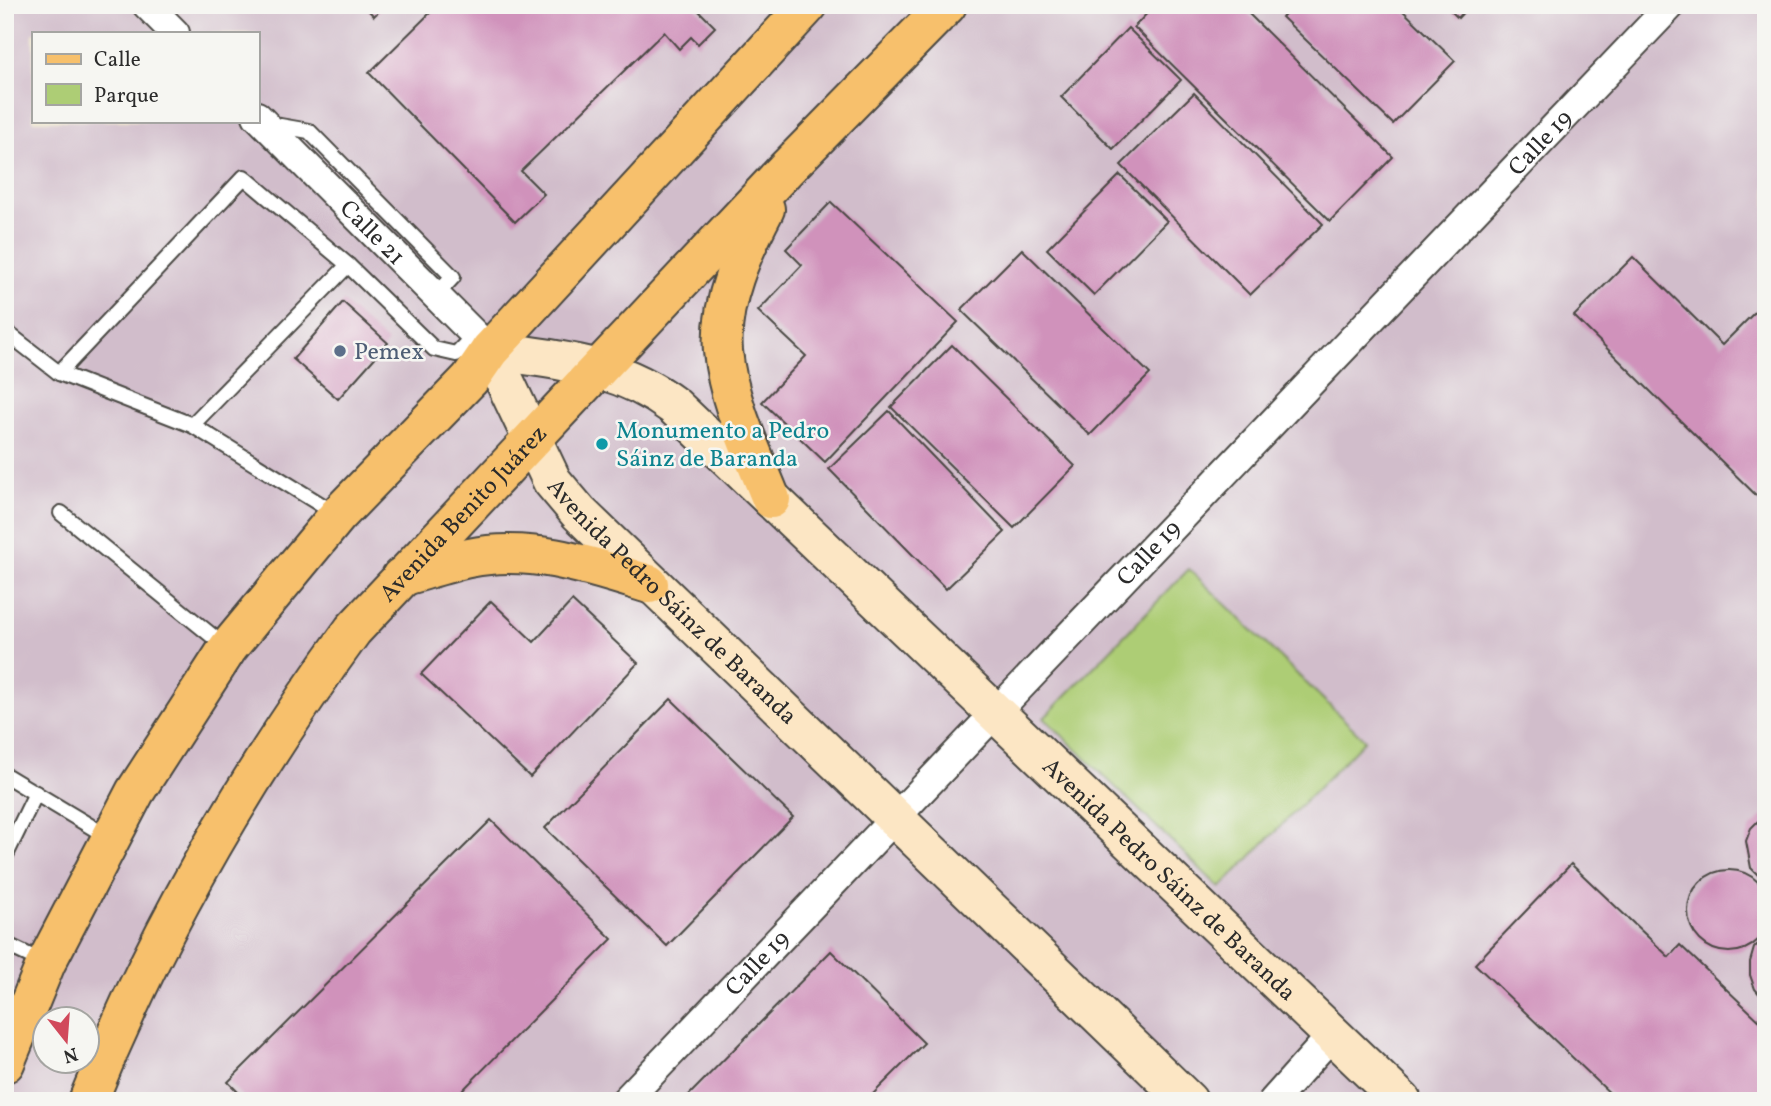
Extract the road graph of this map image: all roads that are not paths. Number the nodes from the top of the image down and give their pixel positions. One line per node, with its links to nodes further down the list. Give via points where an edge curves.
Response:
1 (147, 5): 5 (street)
2 (808, 5): 10 (main road)
3 (947, 5): 7 (main road, Avenida Benito Juárez)
4 (1671, 5): 21 (street, Calle 19)
5 (174, 32)
6 (261, 119): 10 (street, Calle 21)
7 (786, 169): 11 (main road, Avenida Benito Juárez); 15 (main road, via 748,241 730,290 723,350 734,406)
8 (348, 265): 10 (lane, via 434,349 456,354); 12 (lane, via 244,177); 13 (lane)
9 (5, 331): 12 (lane)
10 (482, 342): 11 (street, Avenida Pedro Sáinz de Baranda); 14 (street, Avenida Pedro Sáinz de Baranda); 17 (main road, via 470,379)
11 (602, 368): 14 (main road, Avenida Benito Juárez); 15 (street, Avenida Pedro Sáinz de Baranda, via 645,385 674,405)
12 (59, 373): 13 (lane)
13 (192, 425): 17 (lane)
14 (531, 441): 18 (main road, Avenida Benito Juárez); 19 (street, Avenida Pedro Sáinz de Baranda, via 552,481)
15 (771, 499): 21 (street, Avenida Pedro Sáinz de Baranda)
16 (61, 513): 20 (lane)
17 (338, 515): 20 (main road)
18 (399, 578): 19 (main road, via 470,558 521,553 580,562); 31 (main road, Avenida Benito Juárez, via 292,713 244,788 180,901 115,1033)
19 (649, 584): 24 (street, Avenida Pedro Sáinz de Baranda)
20 (228, 648): 25 (main road, via 135,792)
21 (996, 713): 24 (street, Calle 19); 29 (street, Avenida Pedro Sáinz de Baranda)
22 (5, 775): 23 (lane)
23 (36, 793): 25 (lane); 26 (lane)
24 (895, 818): 32 (street, Calle 19); 33 (street, Avenida Pedro Sáinz de Baranda)
25 (111, 838): 28 (main road)
26 (5, 857)
27 (5, 944): 28 (lane)
28 (46, 964): 30 (main road, via 21,1008)
29 (1333, 1034): 34 (street); 35 (street, Avenida Pedro Sáinz de Baranda)
30 (5, 1063)
31 (88, 1101)
32 (625, 1101)
33 (1188, 1101)
34 (1273, 1101)
35 (1402, 1101)

